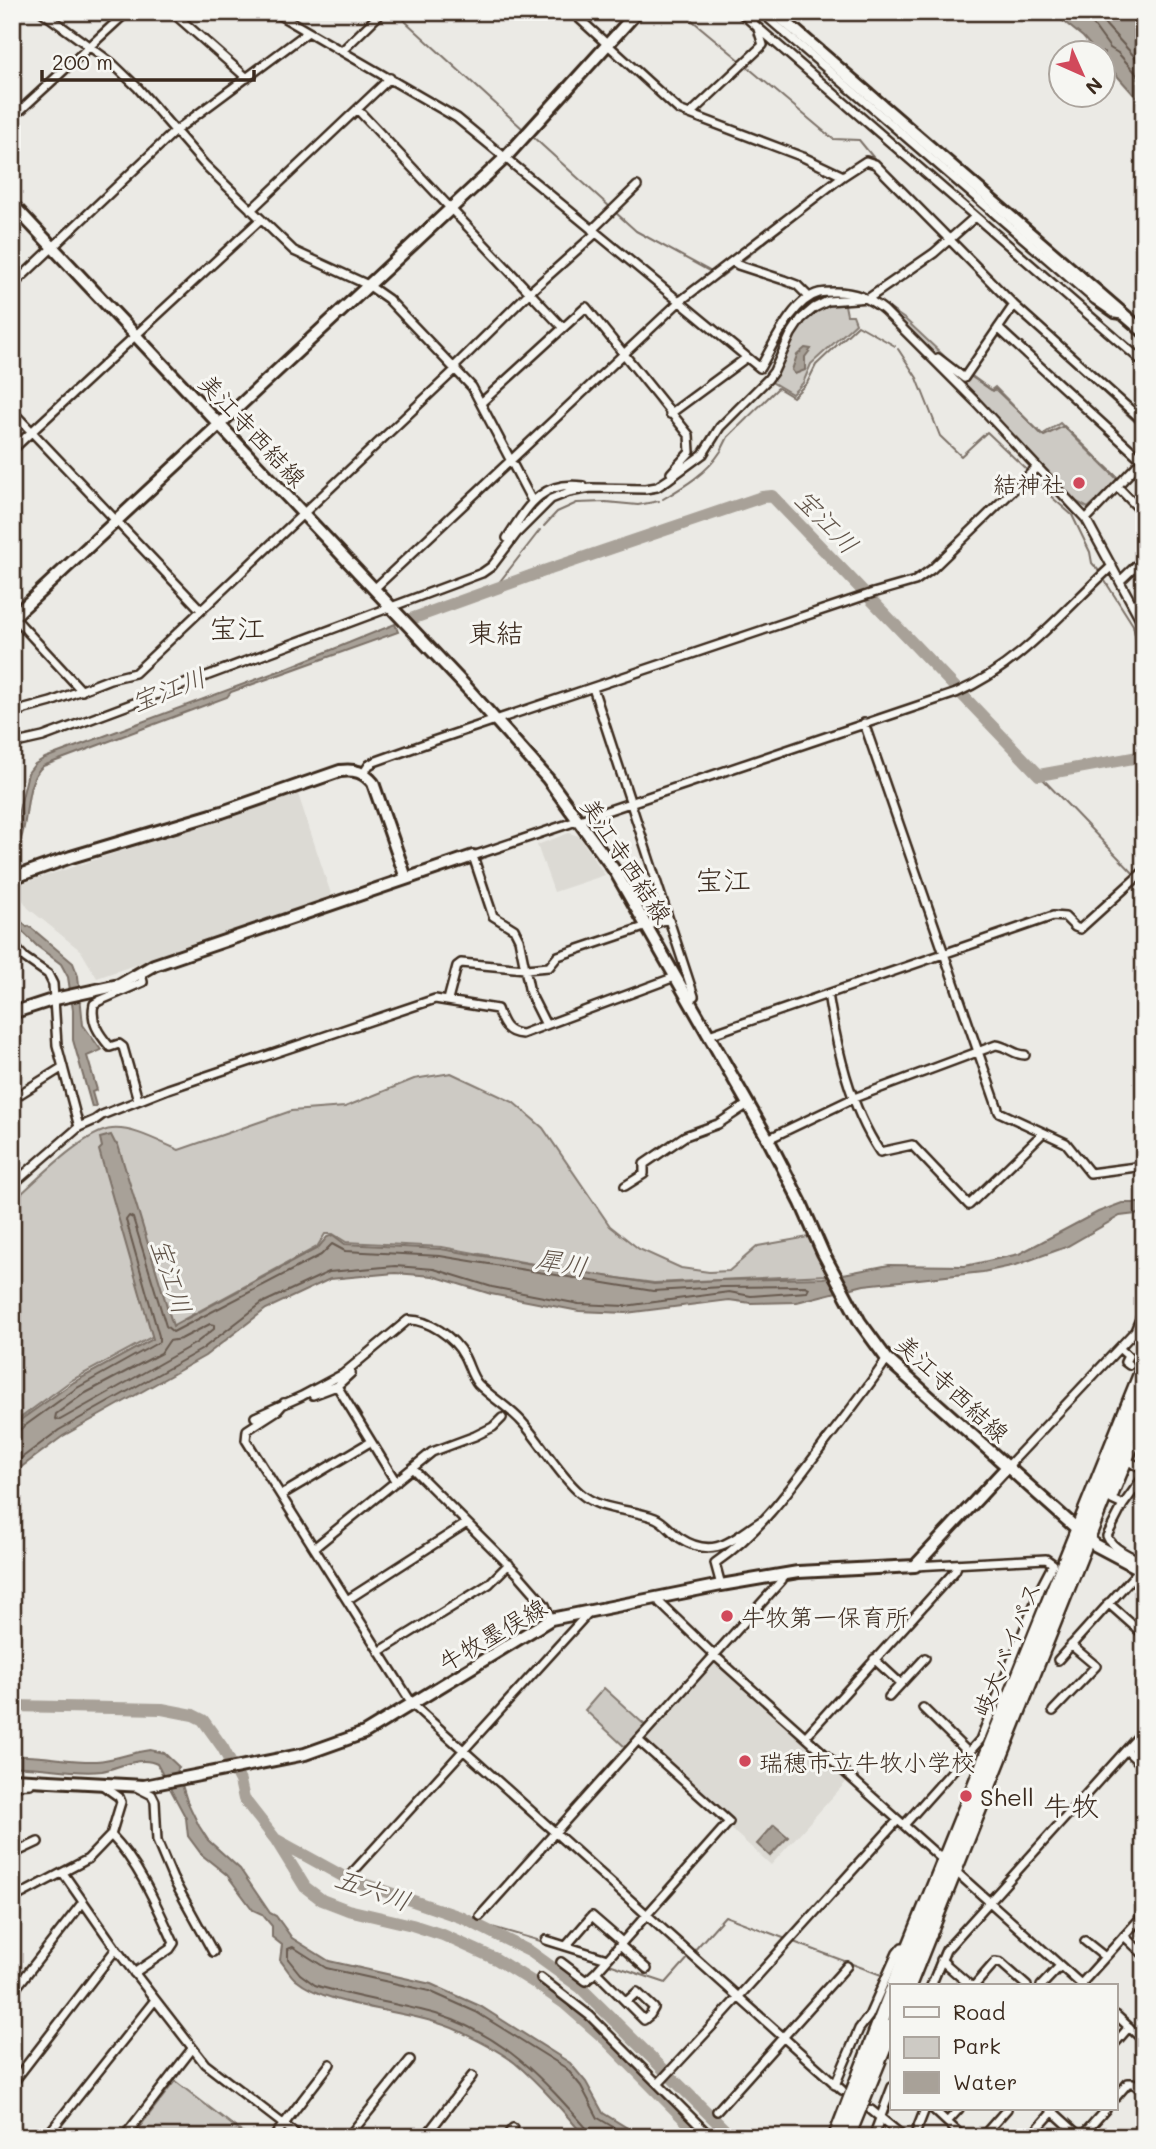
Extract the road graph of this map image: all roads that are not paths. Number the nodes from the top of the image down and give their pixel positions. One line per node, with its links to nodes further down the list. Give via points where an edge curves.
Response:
1 (42, 12): 14 (street)
2 (172, 12): 16 (street)
3 (274, 12): 12 (street)
4 (382, 12): 15 (street)
5 (572, 12): 13 (street)
6 (637, 12): 13 (main road)
7 (740, 12): 11 (street)
8 (761, 12): 41 (street, via 1095,300)
9 (774, 12): 41 (main road)
10 (122, 14): 14 (street)
11 (759, 29): 19 (street, via 763,46); 28 (street)
12 (308, 32): 15 (street); 16 (street)
13 (607, 44): 19 (street, via 679,110); 22 (main road)
14 (89, 46): 20 (street); 21 (street, via 138,88)
15 (342, 51): 17 (street)
16 (247, 78): 21 (street)
17 (390, 78): 18 (street); 22 (street, via 457,118)
18 (358, 110): 26 (street); 27 (street)
19 (690, 114): 23 (street)
20 (12, 118)
21 (175, 131): 27 (street); 32 (street)
22 (505, 158): 26 (main road); 30 (street)
23 (843, 176): 31 (street, via 871,161); 33 (street)
24 (638, 186): 30 (street)
25 (12, 204): 32 (main road, 美江寺西結線)
26 (450, 208): 34 (main road); 36 (street)
27 (251, 210): 29 (street)
28 (975, 216): 31 (street); 49 (street)
29 (261, 219): 34 (street, via 294,251); 45 (street)
30 (594, 231): 36 (street); 39 (street)
31 (950, 239): 38 (street); 40 (street)
32 (53, 248): 35 (street); 45 (main road, 美江寺西結線)
33 (734, 262): 37 (street, via 797,285); 39 (street)
34 (368, 285): 50 (street, via 388,299); 55 (main road)
35 (12, 286)
36 (530, 292): 42 (street); 50 (street)
37 (809, 297): 38 (street, via 840,292); 48 (street, via 789,318 760,368)
38 (869, 299): 46 (street); 61 (street, via 828,301 812,309 791,334 768,380 720,427 703,454)
39 (679, 302): 47 (street); 48 (street)
40 (1014, 304): 43 (street); 54 (street)
41 (1125, 316): 44 (main road)
42 (563, 328): 47 (street, via 586,307); 51 (street)
43 (998, 328): 46 (street, via 964,379); 58 (street)
44 (1144, 332)
45 (135, 335): 55 (main road, 美江寺西結線); 56 (street)
46 (923, 349): 60 (street)
47 (623, 352): 53 (street); 59 (street)
48 (746, 358): 53 (street)
49 (1144, 363)
50 (455, 368): 51 (street); 65 (street)
51 (481, 403): 59 (street)
52 (12, 411): 56 (street)
53 (670, 414): 61 (street, via 689,435 690,452)
54 (1144, 422)
55 (220, 426): 65 (main road, 美江寺西結線); 68 (main road)
56 (32, 432): 57 (street); 68 (street)
57 (12, 450)
58 (1143, 459): 62 (street)
59 (510, 460): 64 (street); 73 (street)
60 (1037, 467): 67 (street); 78 (street, via 915,581)
61 (662, 484): 63 (street, via 645,489)
62 (1117, 486): 66 (street); 67 (street)
63 (591, 488): 64 (street, via 557,488); 69 (street, via 551,499)
64 (532, 501): 69 (street)
65 (303, 513): 73 (main road, 美江寺西結線); 75 (street)
66 (1144, 513)
67 (1086, 519): 71 (street)
68 (116, 521): 75 (street); 76 (main road)
69 (502, 550): 74 (street, via 482,573)
70 (1144, 558): 72 (street)
71 (1112, 566): 72 (street); 82 (street, via 1007,665 959,691)
72 (1121, 580): 77 (street)
73 (374, 589): 74 (main road, 美江寺西結線)
74 (392, 609): 81 (main road, 美江寺西結線); 83 (street, via 43,737)
75 (201, 610): 79 (street, via 135,673)
76 (13, 617): 79 (street)
77 (1144, 626)
78 (593, 688): 81 (street); 85 (street)
79 (82, 691): 80 (street)
80 (12, 716)
81 (497, 720): 84 (street, via 374,761); 86 (main road, 美江寺西結線)
82 (864, 723): 85 (street); 94 (street)
83 (12, 744)
84 (363, 774): 89 (main road, via 340,771); 90 (main road, via 373,783)
85 (631, 804): 86 (street); 91 (street)
86 (579, 821): 87 (street); 92 (main road, 美江寺西結線, via 615,870)
87 (473, 856): 90 (main road); 95 (street, via 493,916 514,929 519,939)
88 (1139, 875): 94 (street, via 1080,929 1065,917 1053,916)
89 (12, 878)
90 (406, 878): 96 (main road)
91 (668, 919): 92 (street); 100 (street, via 694,996)
92 (647, 927): 95 (street, via 558,956 549,967); 97 (main road, 美江寺西結線)
93 (12, 944): 99 (street, via 48,974)
94 (944, 954): 98 (street); 105 (street)
95 (525, 969): 101 (street, via 461,963); 103 (street, via 530,993)
96 (141, 972): 99 (main road, via 119,985); 110 (street, via 143,982 94,1004 92,1013 94,1026 107,1044 123,1047)
97 (675, 977): 100 (main road, 美江寺西結線); 103 (street)
98 (828, 993): 104 (street); 108 (street, via 839,1056)
99 (57, 998): 102 (main road); 107 (street, via 57,1045)
100 (688, 999): 104 (main road, 美江寺西結線)
101 (447, 1000): 103 (street, via 497,1009 504,1027 513,1034); 110 (street, via 435,999)
102 (12, 1013)
103 (546, 1025)
104 (709, 1035): 111 (main road, 美江寺西結線)
105 (977, 1051): 106 (street, via 1003,1045); 108 (street); 113 (street, via 999,1112)
106 (1025, 1055)
107 (63, 1067): 109 (street); 112 (street)
108 (854, 1098): 113 (street, via 880,1152 912,1145 969,1205); 114 (street)
109 (12, 1099)
110 (138, 1100): 112 (street)
111 (748, 1104): 114 (main road, 美江寺西結線); 117 (street, via 718,1124 685,1136 644,1164 644,1174)
112 (79, 1127): 116 (street)
113 (1043, 1133): 115 (street, via 1066,1143 1090,1173)
114 (768, 1139): 121 (main road, 美江寺西結線, via 846,1296)
115 (1144, 1166)
116 (12, 1185)
117 (625, 1186)
118 (1144, 1309): 119 (street, via 1135,1331)
119 (1119, 1348): 122 (street, via 1128,1356 1125,1362); 132 (street)
120 (367, 1354): 123 (street); 124 (street, via 336,1379); 139 (street, via 408,1320 418,1320 434,1327 463,1353 479,1385 520,1420 570,1484 589,1500 657,1519 682,1539 702,1547 729,1544)
121 (887, 1360): 132 (main road, 美江寺西結線); 139 (street)
122 (1136, 1366): 141 (highway, 岐大バイパス)
123 (337, 1386): 124 (street); 130 (street)
124 (300, 1396): 126 (street)
125 (1144, 1396): 141 (highway, 岐大バイパス)
126 (284, 1403): 127 (street); 137 (street, via 245,1435)
127 (254, 1417)
128 (502, 1418): 133 (street, via 475,1436 432,1452)
129 (1144, 1425): 131 (street)
130 (370, 1441): 136 (street); 137 (street)
131 (1128, 1461): 134 (street); 138 (street, via 1112,1500)
132 (1007, 1467): 141 (main road, 美江寺西結線); 145 (main road)
133 (412, 1468): 136 (street); 140 (street)
134 (1144, 1469)
135 (1144, 1476): 138 (street)
136 (396, 1482): 142 (street)
137 (281, 1495): 142 (street)
138 (1123, 1505): 146 (street, via 1108,1541)
139 (761, 1521): 148 (street, via 715,1563)
140 (467, 1522): 143 (street); 150 (street)
141 (1082, 1534): 146 (main road, 美江寺西結線, via 1095,1545); 183 (highway, 岐大バイパス)
142 (314, 1548): 150 (street)
143 (509, 1564): 153 (street, via 545,1605); 156 (street, via 489,1584)
144 (958, 1564): 145 (street); 159 (street); 171 (street, via 1046,1559 1053,1564 980,1740)
145 (915, 1566): 147 (main road, 牛牧墨俣線)
146 (1142, 1566): 151 (street)
147 (783, 1575): 148 (main road, 牛牧墨俣線); 157 (street)
148 (721, 1585): 149 (main road, 牛牧墨俣線)
149 (658, 1598): 152 (main road, 牛牧墨俣線); 157 (street)
150 (347, 1601): 156 (street)
151 (1108, 1603): 154 (street); 155 (street)
152 (590, 1611): 153 (main road, 牛牧墨俣線); 170 (street)
153 (551, 1619): 163 (main road, 牛牧墨俣線)
154 (1144, 1635)
155 (1071, 1645): 160 (street); 165 (street, via 1096,1666)
156 (379, 1652): 163 (street)
157 (714, 1655): 167 (street); 168 (street)
158 (925, 1658): 161 (street)
159 (874, 1659): 161 (street); 167 (street)
160 (1058, 1660)
161 (901, 1684): 162 (street)
162 (889, 1697)
163 (413, 1705): 170 (street); 177 (main road, 牛牧墨俣線, via 364,1733 305,1754)
164 (925, 1709): 171 (street)
165 (1053, 1712)
166 (1144, 1730): 169 (street)
167 (806, 1736): 178 (street)
168 (638, 1740): 179 (street); 189 (street, via 729,1822)
169 (1126, 1750): 172 (street); 188 (street)
170 (464, 1751): 179 (street); 184 (street)
171 (969, 1753): 178 (street)
172 (1144, 1767)
173 (12, 1779): 174 (main road, 牛牧墨俣線)
174 (32, 1780): 175 (main road, 牛牧墨俣線); 176 (street)
175 (102, 1785): 177 (main road, 牛牧墨俣線); 181 (street, via 121,1802)
176 (12, 1786)
177 (139, 1786): 199 (street, via 155,1801 157,1841)
178 (901, 1822): 183 (street); 221 (street)
179 (554, 1832): 189 (street); 191 (street)
180 (12, 1835): 182 (street, via 21,1850)
181 (111, 1835): 185 (street, via 88,1860); 208 (street, via 124,1848 174,1943)
182 (38, 1842)
183 (950, 1866): 188 (street); 197 (highway, 岐大バイパス); 211 (highway, 岐大バイパス)
184 (353, 1872)
185 (63, 1873): 186 (street); 187 (street)
186 (12, 1899)
187 (83, 1902): 198 (street); 219 (street)
188 (990, 1902): 202 (street); 206 (street)
189 (646, 1914): 195 (street); 221 (street)
190 (1144, 1914): 192 (street)
191 (480, 1916)
192 (1124, 1936): 200 (street); 201 (street)
193 (546, 1940): 196 (street)
194 (1085, 1941): 201 (street)
195 (621, 1943): 196 (street, via 592,1916); 204 (street); 207 (street)
196 (567, 1945): 204 (street)
197 (909, 1947): 210 (highway, 岐大バイパス); 227 (street, via 897,1953 869,2017 859,2029 839,2087)
198 (116, 1949): 208 (street); 235 (street)
199 (213, 1952)
200 (1144, 1955)
201 (1105, 1957): 218 (street)
202 (941, 1960): 212 (street); 213 (street)
203 (561, 1962): 204 (street, via 586,1981)
204 (602, 1965): 223 (street)
205 (847, 1966): 227 (street)
206 (1060, 1966): 216 (street); 217 (street)
207 (647, 1969)
208 (134, 1973): 222 (street)
209 (541, 1978): 234 (street, via 590,2015)
210 (895, 1984)
211 (909, 1984)
212 (932, 1984)
213 (971, 1984)
214 (975, 1984): 215 (street, via 996,1962)
215 (1025, 1984)
216 (1043, 1984)
217 (1081, 1984)
218 (1083, 1984)
219 (12, 1993)
220 (890, 1997): 260 (highway)
221 (738, 1998): 227 (street); 234 (street)
222 (155, 2000): 230 (street); 252 (street)
223 (626, 2002)
224 (1118, 2017): 225 (street)
225 (1129, 2027): 228 (street); 229 (street)
226 (890, 2032): 261 (highway)
227 (783, 2038): 239 (street)
228 (1118, 2040)
229 (1144, 2041)
230 (192, 2049): 249 (street); 253 (street)
231 (410, 2060): 256 (street)
232 (330, 2064): 249 (street)
233 (472, 2076): 257 (street)
234 (659, 2083): 259 (street)
235 (12, 2084)
236 (890, 2092): 247 (street)
237 (1144, 2092): 238 (street, via 1133,2082)
238 (1118, 2095)
239 (717, 2110)
240 (872, 2110): 247 (street)
241 (925, 2110): 264 (street)
242 (934, 2110): 248 (street)
243 (958, 2110): 248 (street)
244 (1006, 2110): 266 (street)
245 (1053, 2110): 246 (street, via 1081,2137); 267 (street)
246 (1105, 2110)
247 (881, 2117): 262 (street); 263 (street)
248 (947, 2122): 265 (street)
249 (284, 2124): 254 (street); 255 (street)
250 (513, 2128): 258 (street)
251 (1144, 2128): 268 (street)
252 (46, 2137)
253 (124, 2137)
254 (274, 2137)
255 (300, 2137)
256 (348, 2137)
257 (425, 2137)
258 (506, 2137)
259 (711, 2137)
260 (836, 2137)
261 (848, 2137)
262 (873, 2137)
263 (904, 2137)
264 (914, 2137)
265 (963, 2137)
266 (982, 2137)
267 (1030, 2137)
268 (1136, 2137)

